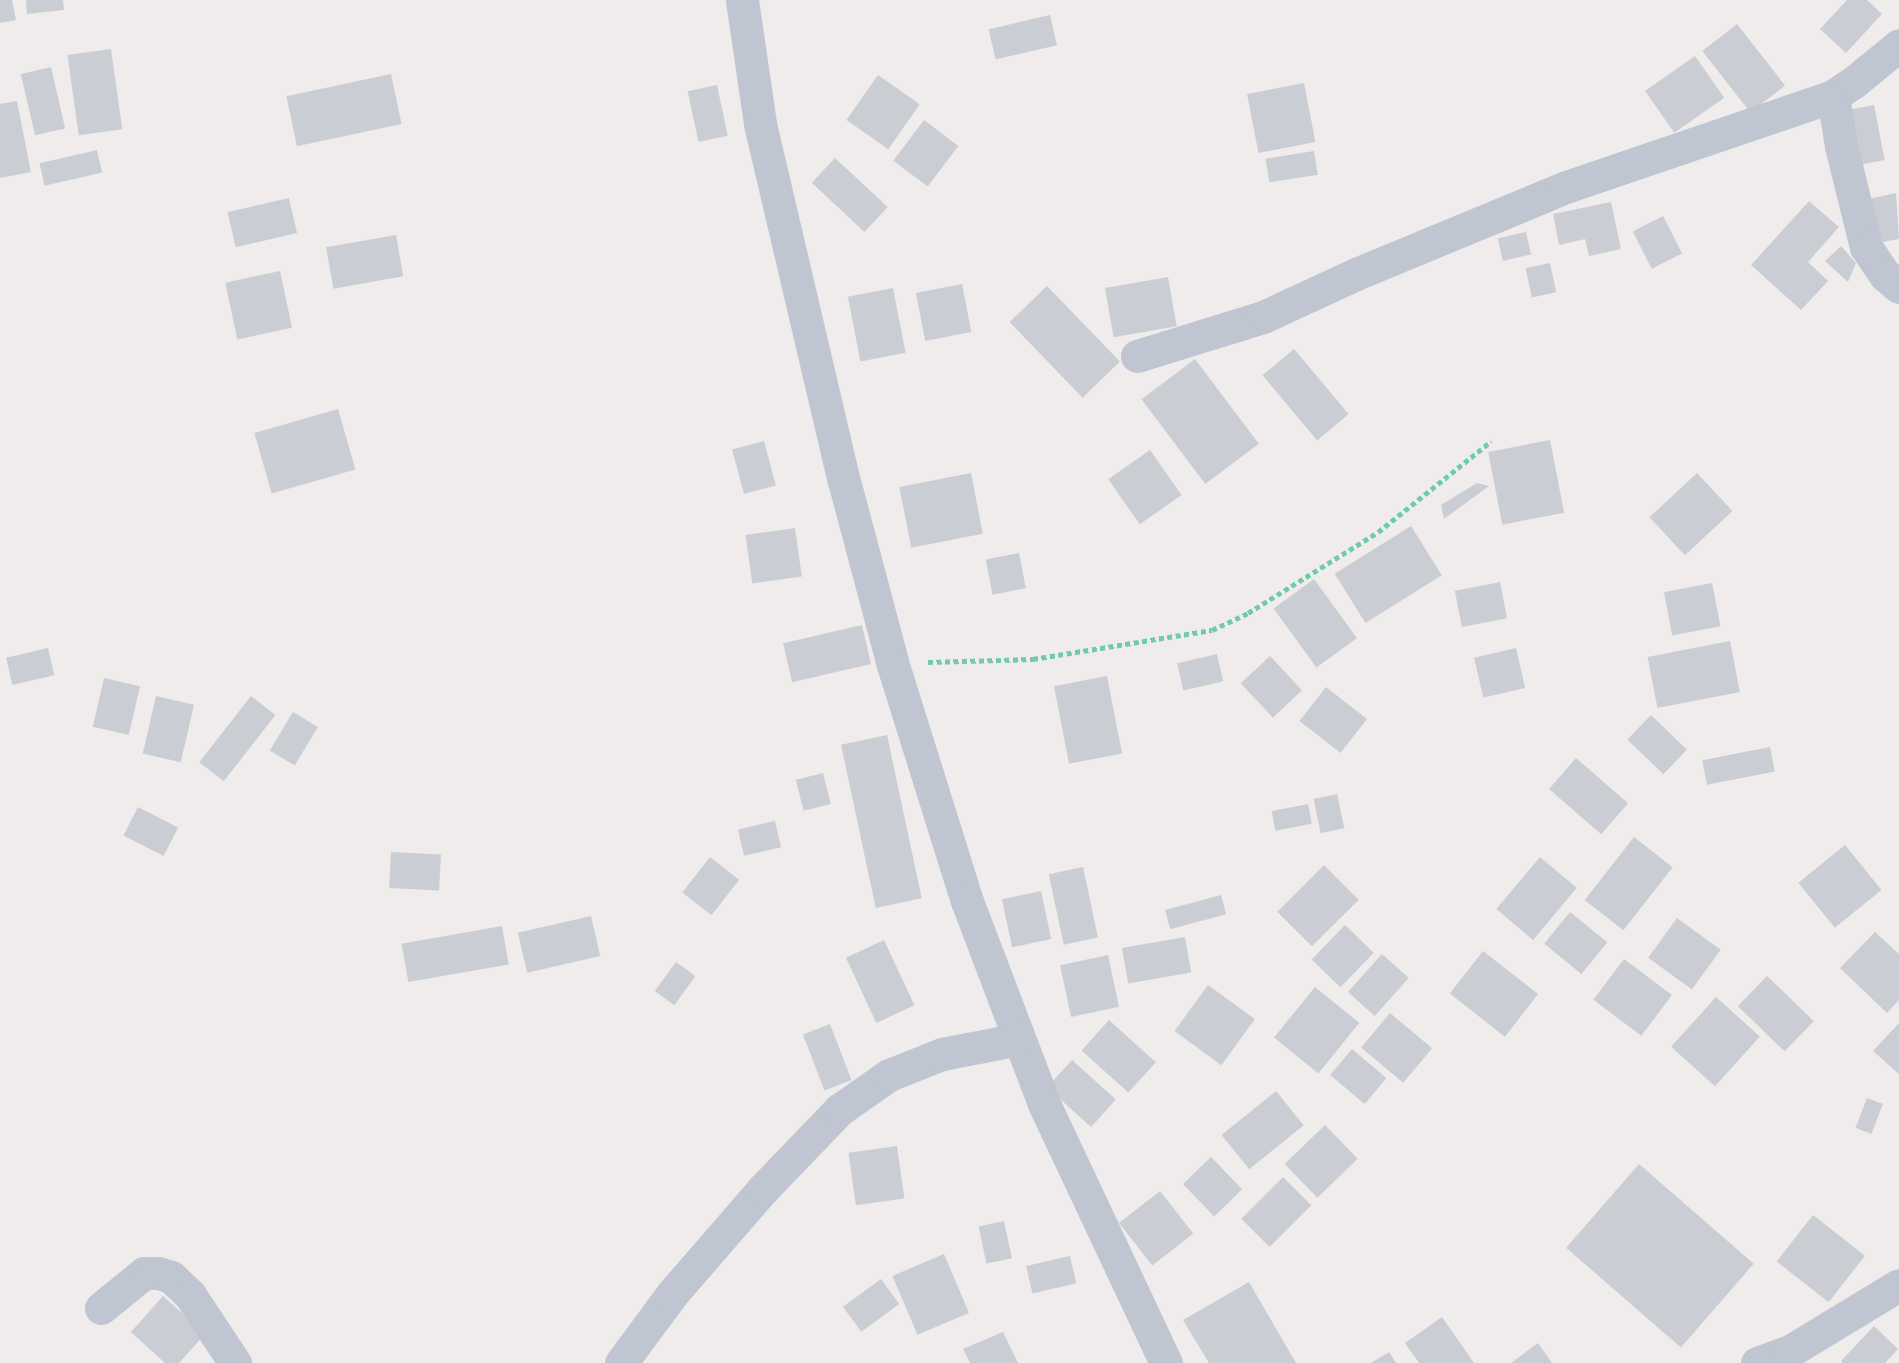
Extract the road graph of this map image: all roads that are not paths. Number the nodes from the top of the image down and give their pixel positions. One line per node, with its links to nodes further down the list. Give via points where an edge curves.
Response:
1 (742, 0): 6 (street, via 760,124 892,662 967,901)
2 (1899, 45): 3 (street)
3 (1833, 96): 4 (street, via 1866,247); 5 (street, via 1566,187 1263,317)
4 (1899, 287)
5 (1137, 356)
6 (1019, 1039): 10 (street, via 942,1054 889,1075 839,1110 672,1294); 11 (street, via 1045,1106)
7 (1899, 1285): 12 (street, via 1790,1351)
8 (101, 1308): 9 (street, via 144,1273 171,1277 190,1295)
9 (235, 1363)
10 (621, 1363)
11 (1166, 1363)
12 (1757, 1363)

